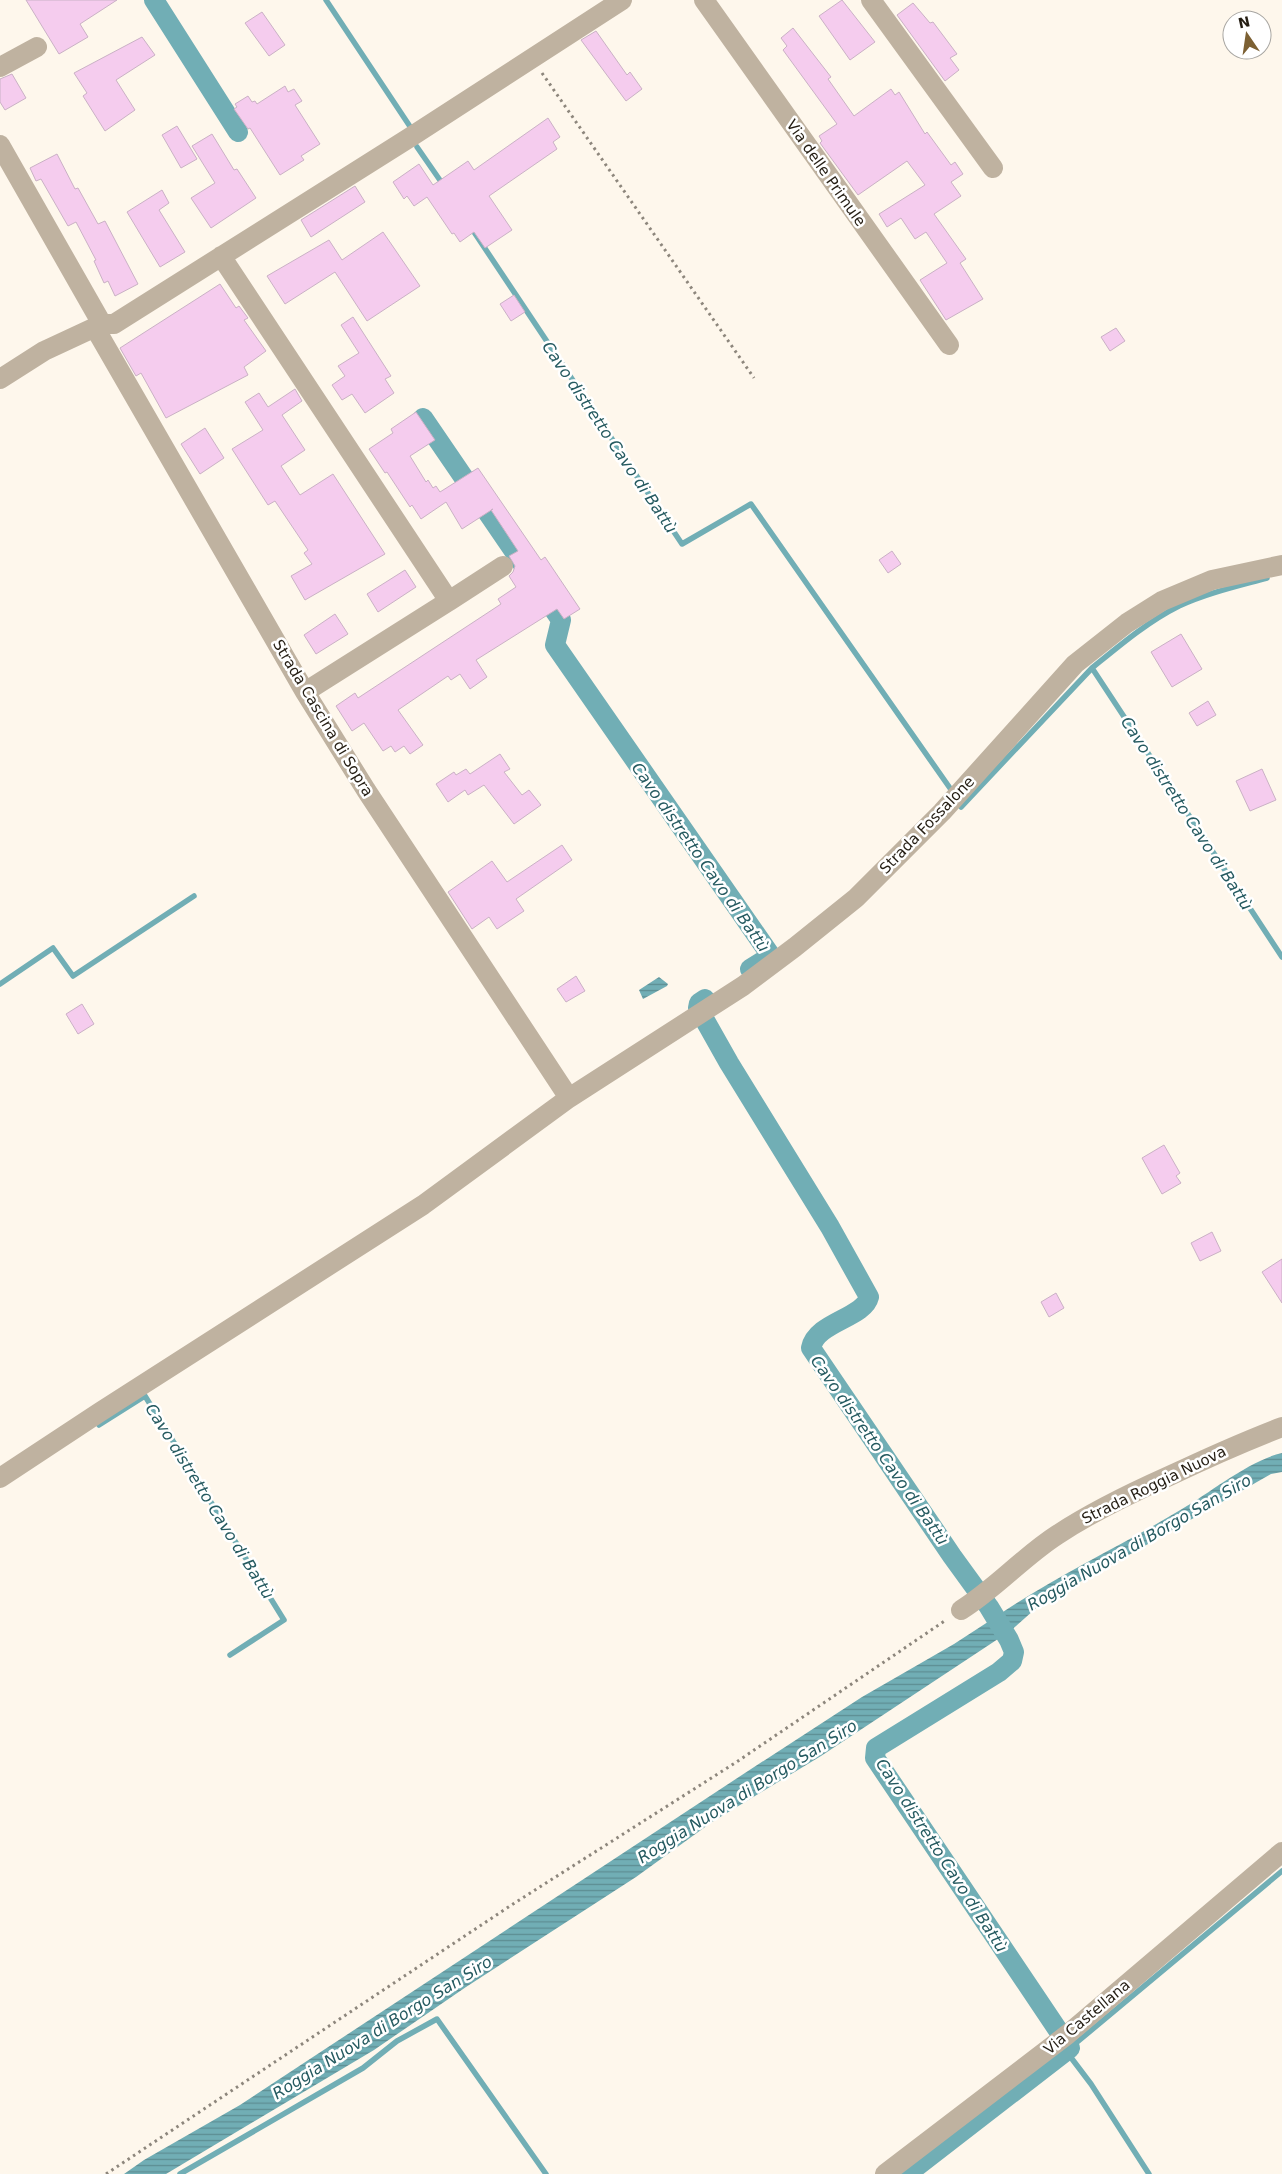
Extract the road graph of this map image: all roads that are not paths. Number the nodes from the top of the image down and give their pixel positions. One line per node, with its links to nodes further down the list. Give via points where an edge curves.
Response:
1 (622, 0): 8 (street)
2 (704, 0): 10 (street, Via delle Primule)
3 (871, 0): 7 (street)
4 (37, 47): 5 (street)
5 (0, 67)
6 (0, 145): 9 (street, Strada Cascina di Sopra)
7 (993, 168)
8 (221, 256): 9 (street, via 114,324); 14 (street)
9 (99, 326): 11 (street, via 44,351); 15 (street, Strada Cascina di Sopra)
10 (949, 345)
11 (0, 379)
12 (1282, 565): 16 (street, Strada Fossalone, via 1212,580 1162,600 1127,622 1075,664 942,812 856,898 743,986)
13 (503, 566): 14 (street)
14 (449, 601): 15 (street)
15 (305, 692): 16 (street, Strada Cascina di Sopra)
16 (569, 1098): 18 (street, Strada Fossalone, via 423,1205)
17 (1282, 1427): 19 (street, Strada Roggia Nuova, via 1238,1443 1105,1506 1056,1535)
18 (0, 1478)
19 (975, 1601)
20 (1282, 1852): 21 (street, Via Castellana, via 1062,2039)
21 (885, 2174)

